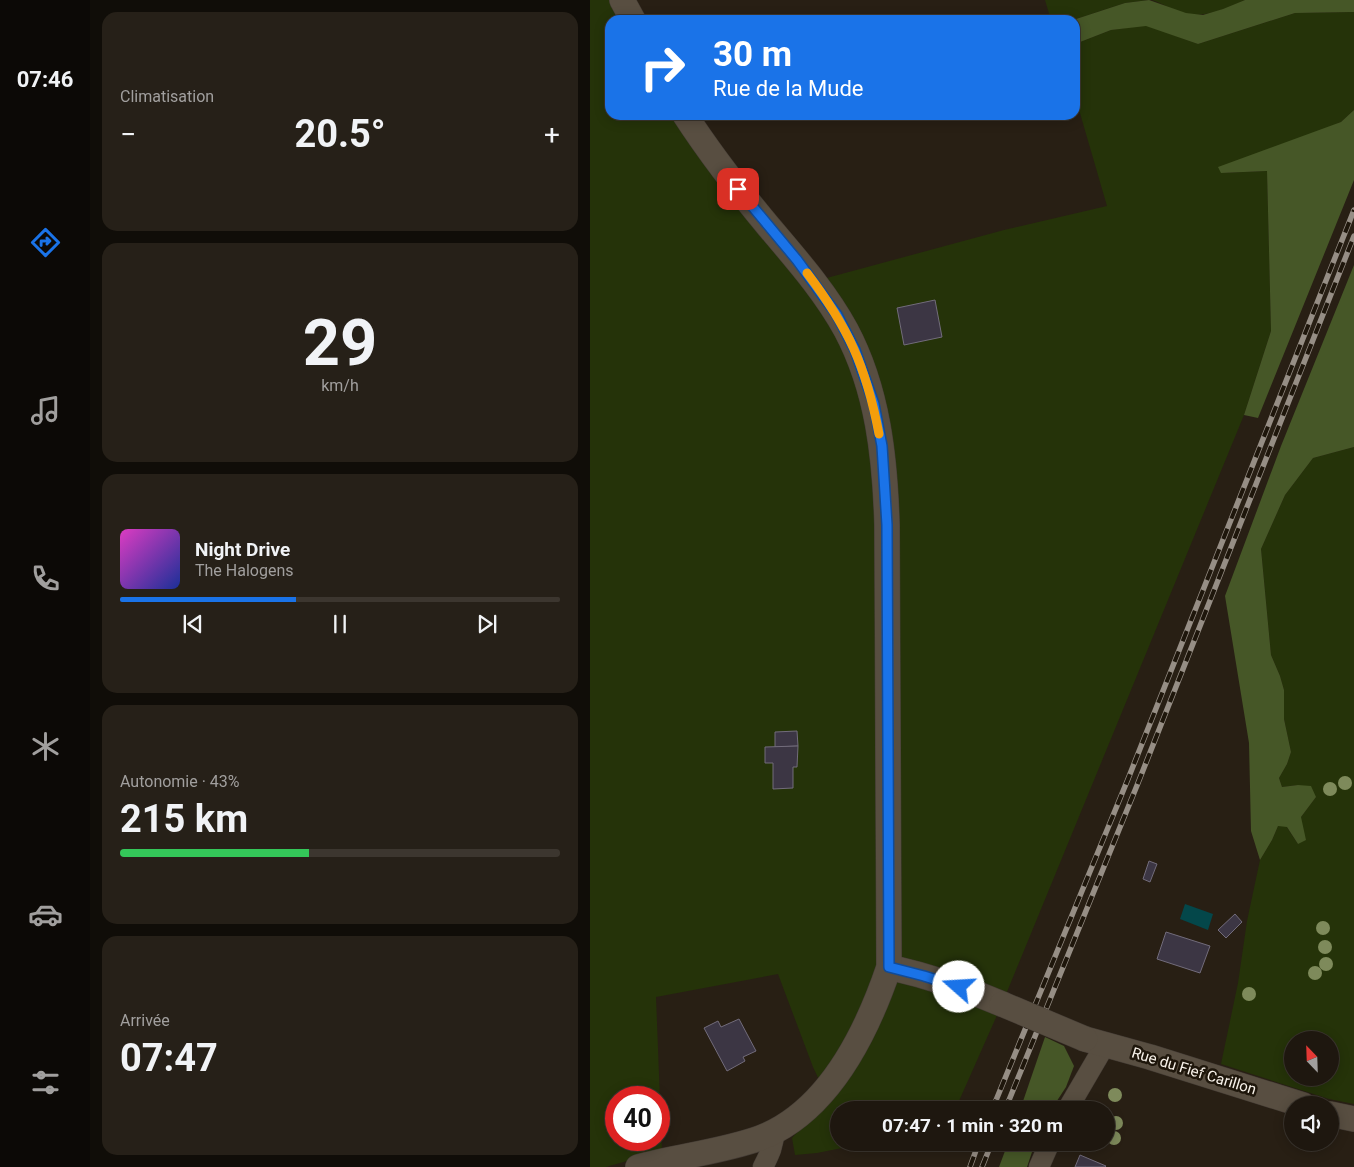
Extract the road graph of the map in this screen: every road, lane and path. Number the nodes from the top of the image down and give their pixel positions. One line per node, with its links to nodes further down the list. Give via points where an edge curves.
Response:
1 (622, 0): 2 (street)
2 (630, 15)
3 (688, 120): 4 (street, via 717,162 837,315 859,358 874,404 882,446 887,525)
4 (889, 967): 5 (street, Rue du Fief Carillon, bridge, via 976,993); 10 (street, via 857,1040 823,1093 790,1123)
5 (1095, 1042): 6 (street, Rue du Fief Carillon); 7 (street)
6 (1284, 1099)
7 (1071, 1101)
8 (1339, 1116): 9 (street)
9 (1354, 1118)
10 (774, 1132): 12 (street, via 739,1144); 13 (street, via 771,1152)
11 (1046, 1151): 14 (street)
12 (638, 1167)
13 (763, 1167)
14 (1039, 1167)

